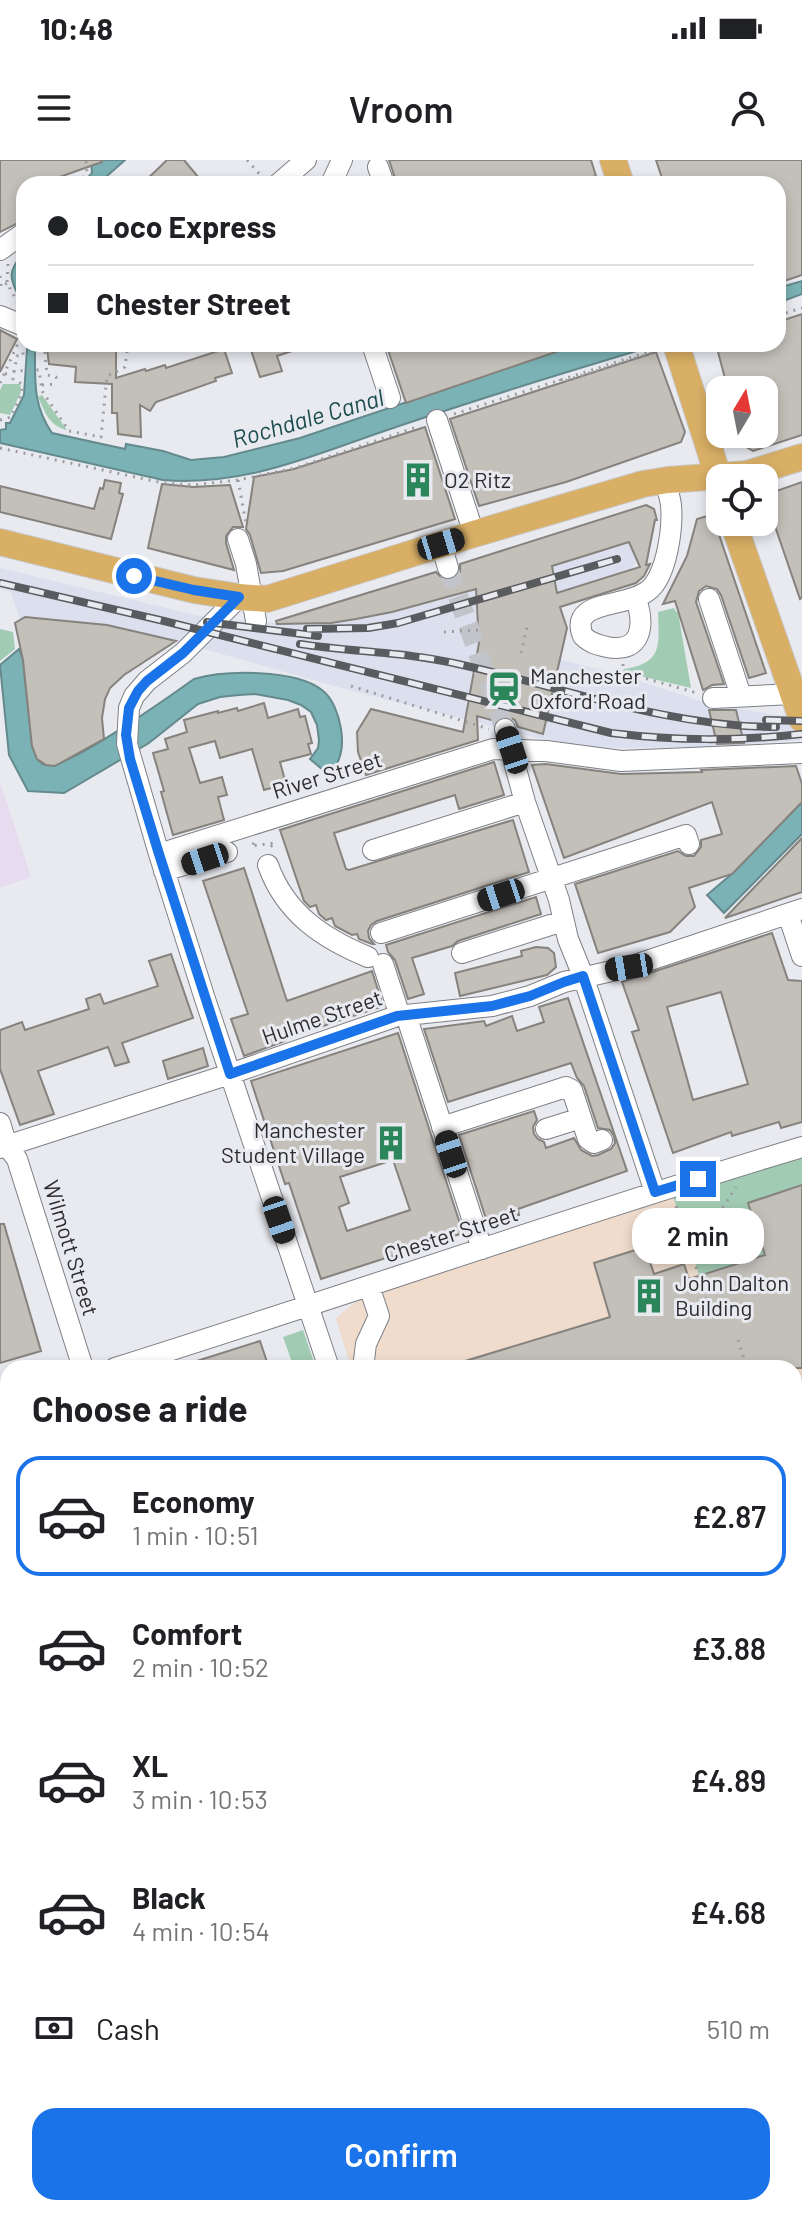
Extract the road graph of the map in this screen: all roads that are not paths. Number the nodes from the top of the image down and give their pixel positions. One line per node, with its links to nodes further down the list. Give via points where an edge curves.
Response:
1 (306, 160): 2 (street)
2 (287, 176)
3 (375, 352): 5 (street)
4 (661, 352): 8 (main road)
5 (390, 398)
6 (437, 420): 12 (street)
7 (802, 457): 9 (main road)
8 (712, 464)
9 (778, 464)
10 (706, 480): 11 (main road)
11 (654, 482): 12 (main road); 16 (street, via 671,505 671,521 662,569 654,586)
12 (474, 534): 18 (main road, via 444,556)
13 (738, 536): 21 (main road)
14 (238, 539): 18 (street, via 246,564)
15 (0, 542): 18 (main road)
16 (636, 599)
17 (709, 599): 19 (street)
18 (248, 605): 28 (street, via 142,686 129,708 130,759)
19 (741, 696): 20 (street); 21 (street)
20 (713, 698)
21 (798, 706)
22 (508, 738): 23 (street, River Street, via 546,751 621,761); 24 (street); 28 (street, River Street, via 493,749 267,818)
23 (802, 753)
24 (525, 802): 26 (street); 30 (street)
25 (689, 844): 30 (street, via 686,835)
26 (373, 850)
27 (227, 852): 28 (street)
28 (161, 863): 38 (street)
29 (268, 865): 37 (street, via 299,915 323,935 375,961)
30 (552, 878): 32 (street); 33 (street)
31 (795, 912): 35 (street); 36 (street, Hulme Street, via 629,967)
32 (563, 921): 34 (street); 36 (street)
33 (381, 933)
34 (462, 953)
35 (802, 956)
36 (583, 976): 37 (street, Hulme Street, via 492,1006); 43 (street)
37 (402, 1012): 38 (street, Hulme Street); 41 (street)
38 (230, 1074): 44 (street, Hulme Street); 49 (street)
39 (581, 1118): 41 (street, via 572,1090 566,1087); 42 (street); 43 (street, via 594,1143)
40 (0, 1123): 44 (street)
41 (442, 1127): 47 (street)
42 (546, 1129)
43 (617, 1135): 46 (street)
44 (4, 1147): 50 (street, Wilmott Street, via 17,1159)
45 (802, 1147): 46 (street, Chester Street)
46 (663, 1189): 47 (street, Chester Street)
47 (482, 1249): 48 (street, Chester Street)
48 (369, 1286): 49 (street, Chester Street); 53 (street, via 379,1316)
49 (308, 1307): 51 (street, Chester Street); 52 (street)
50 (80, 1360)
51 (158, 1360)
52 (326, 1360)
53 (364, 1360)

